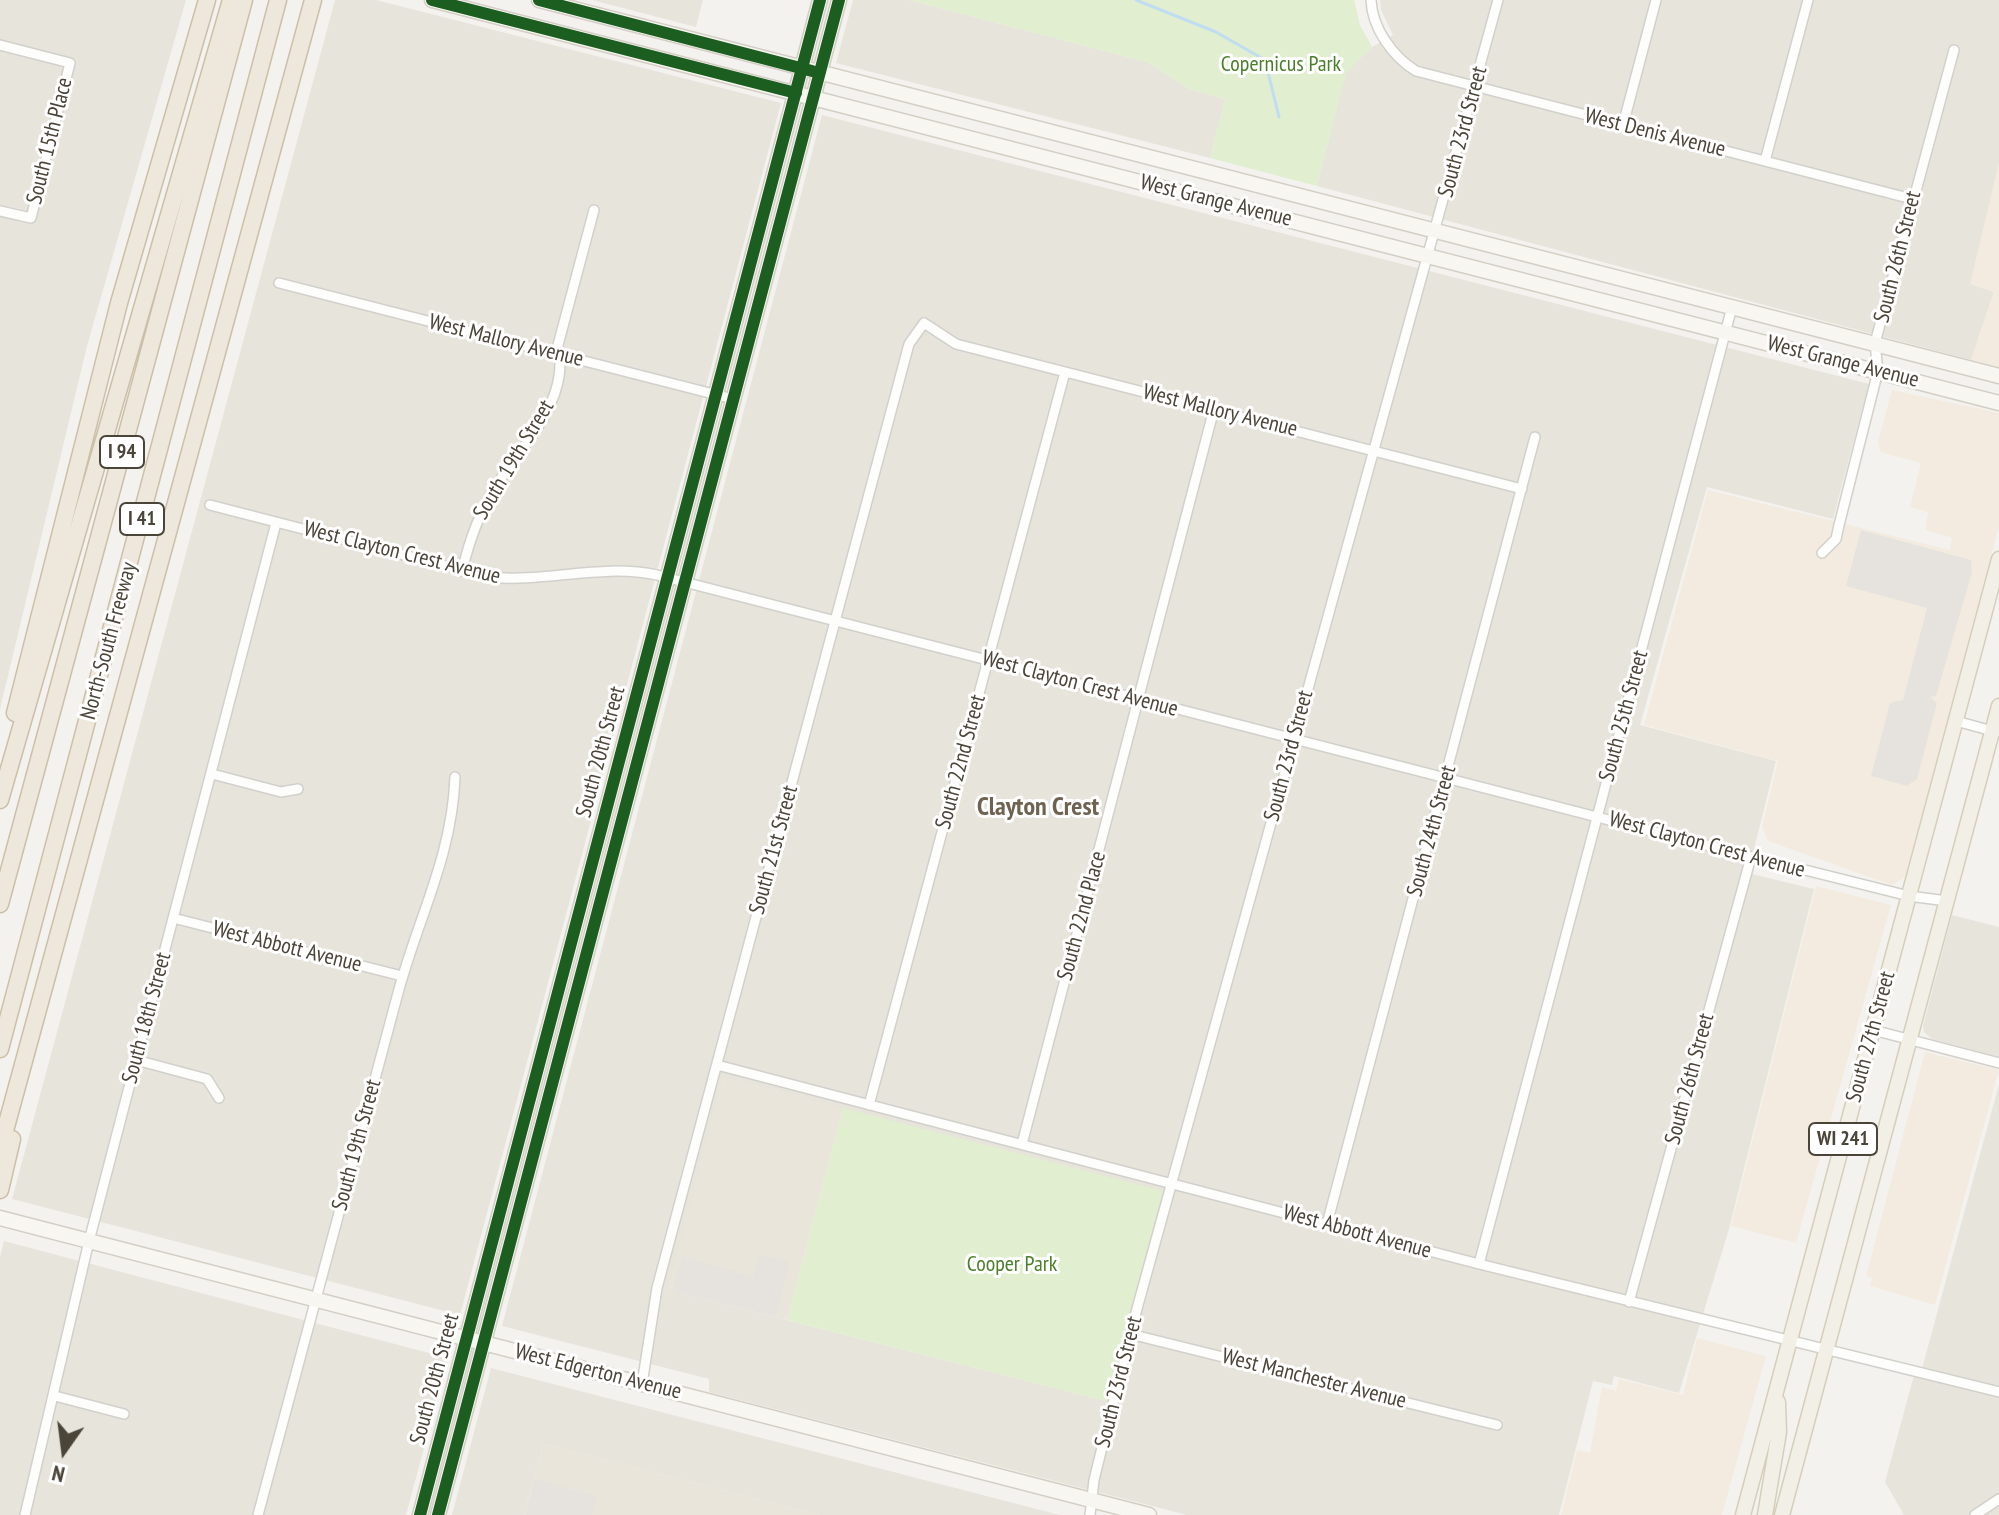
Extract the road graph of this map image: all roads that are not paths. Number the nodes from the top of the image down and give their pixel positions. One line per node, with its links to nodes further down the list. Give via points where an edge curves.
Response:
1 (207, 0): 74 (highway, via 103,364 20,689)
2 (231, 0): 75 (highway, I 41)
3 (244, 0): 80 (highway, North-South Freeway / I 94)
4 (278, 0): 85 (highway, North-South Freeway / I 41)
5 (315, 0): 92 (highway)
6 (539, 0): 15 (street, West Grange Avenue)
7 (820, 0): 17 (street, South 20th Street)
8 (839, 0): 18 (street, South 20th Street)
9 (1371, 0): 20 (street, West Denis Avenue, via 1384,38 1401,62)
10 (1498, 0): 20 (street, South 23rd Street)
11 (1656, 0): 25 (street)
12 (1808, 0): 27 (street)
13 (442, 1): 19 (street, West Grange Avenue)
14 (0, 45): 31 (street, South 15th Place, via 70,63 31,218)
15 (729, 49): 17 (street, West Grange Avenue); 19 (street)
16 (1954, 50): 29 (street, South 26th Street)
17 (802, 68): 18 (street, West Grange Avenue); 22 (street, South 20th Street)
18 (820, 73): 21 (street, West Grange Avenue); 23 (street, South 20th Street)
19 (722, 75): 22 (street, West Grange Avenue)
20 (1475, 87): 25 (street, West Denis Avenue); 33 (street, South 23rd Street)
21 (886, 90): 24 (street); 26 (street, West Grange Avenue)
22 (796, 93): 23 (street, West Grange Avenue); 48 (street, South 20th Street)
23 (813, 98): 24 (street, West Grange Avenue); 50 (street, South 20th Street)
24 (878, 115): 28 (street, West Grange Avenue)
25 (1623, 125): 27 (street, West Denis Avenue)
26 (1125, 152): 28 (street); 32 (street, West Grange Avenue)
27 (1765, 161): 29 (street, West Denis Avenue)
28 (1118, 176): 34 (street, West Grange Avenue)
29 (1912, 199): 42 (street, South 26th Street)
30 (594, 210): 43 (street, South 19th Street, via 558,345)
31 (0, 211)
32 (1371, 216): 33 (street, West Grange Avenue); 34 (street)
33 (1436, 233): 35 (street, West Grange Avenue); 36 (street, South 23rd Street)
34 (1364, 239): 36 (street, West Grange Avenue)
35 (1508, 251): 37 (street); 39 (street, West Grange Avenue)
36 (1430, 256): 37 (street, West Grange Avenue); 54 (street, South 23rd Street)
37 (1500, 274): 41 (street, West Grange Avenue)
38 (279, 283): 43 (street, West Mallory Avenue)
39 (1732, 307): 41 (street, South 25th Street); 42 (street, West Grange Avenue)
40 (924, 323): 46 (street, West Mallory Avenue, via 956,344); 63 (street, South 21st Street, via 909,344)
41 (1726, 332): 45 (street, West Grange Avenue); 76 (street, South 25th Street)
42 (1875, 343): 44 (street, West Grange Avenue); 45 (street, South 26th Street)
43 (560, 355): 48 (street, West Mallory Avenue); 60 (street, South 19th Street, via 562,366 546,412 482,509)
44 (1975, 369): 47 (street, West Grange Avenue); 49 (street)
45 (1878, 371): 49 (street, West Grange Avenue); 58 (street, South 26th Street, via 1836,539)
46 (1065, 372): 52 (street, West Mallory Avenue); 64 (street, South 22nd Street)
47 (1999, 376)
48 (716, 395): 50 (street, West Mallory Avenue); 61 (street, South 20th Street)
49 (1968, 395): 51 (street, West Grange Avenue)
50 (733, 399): 62 (street, South 20th Street)
51 (1999, 403)
52 (1214, 409): 54 (street, West Mallory Avenue); 65 (street, South 22nd Place)
53 (1535, 437): 55 (street, South 24th Street)
54 (1375, 451): 55 (street, West Mallory Avenue); 69 (street, South 23rd Street)
55 (1522, 489): 72 (street, South 24th Street)
56 (210, 505): 57 (street, West Clayton Crest Avenue)
57 (276, 523): 60 (street, West Clayton Crest Avenue); 70 (street, South 18th Street)
58 (1822, 553)
59 (1999, 559): 67 (main road, South 27th Street / WI 241)
60 (462, 571): 61 (street, West Clayton Crest Avenue, via 521,580 610,569)
61 (667, 578): 62 (street, West Clayton Crest Avenue); 102 (street, South 20th Street)
62 (685, 582): 63 (street, West Clayton Crest Avenue); 103 (street, South 20th Street)
63 (834, 622): 64 (street, West Clayton Crest Avenue); 88 (street, South 21st Street)
64 (988, 660): 65 (street, West Clayton Crest Avenue); 90 (street, South 22nd Street)
65 (1140, 700): 69 (street, West Clayton Crest Avenue); 91 (street, South 22nd Place)
66 (1999, 706): 68 (main road, South 27th Street / WI 241)
67 (1956, 721): 68 (street); 78 (main road, South 27th Street / WI 241)
68 (1996, 732): 79 (main road, South 27th Street / WI 241)
69 (1293, 740): 72 (street, West Clayton Crest Avenue); 93 (street, South 23rd Street)
70 (212, 774): 73 (street, via 281,792); 81 (street, South 18th Street)
71 (455, 777): 82 (street, South 19th Street, via 441,870)
72 (1446, 778): 76 (street, West Clayton Crest Avenue); 96 (street, South 24th Street)
73 (298, 789)
74 (0, 791)
75 (0, 800)
76 (1597, 816): 77 (street, West Clayton Crest Avenue); 98 (street, South 25th Street)
77 (1751, 857): 78 (street, West Clayton Crest Avenue); 100 (street, South 26th Street)
78 (1909, 896): 79 (street, West Clayton Crest Avenue); 83 (main road, South 27th Street / WI 241)
79 (1947, 901): 84 (main road, South 27th Street / WI 241)
80 (0, 904)
81 (173, 918): 82 (street, West Abbott Avenue); 86 (street, South 18th Street)
82 (402, 976): 99 (street, South 19th Street)
83 (1873, 1030): 84 (street); 104 (main road, South 27th Street / WI 241)
84 (1911, 1040): 87 (street); 105 (main road, South 27th Street / WI 241)
85 (0, 1049)
86 (136, 1060): 89 (street, via 207,1079); 97 (street, South 18th Street)
87 (1999, 1063)
88 (717, 1065): 90 (street, West Abbott Avenue); 106 (street, South 21st Street, via 657,1288)
89 (219, 1098)
90 (869, 1105): 91 (street, West Abbott Avenue)
91 (1022, 1144): 93 (street, West Abbott Avenue)
92 (4, 1152): 94 (highway)
93 (1173, 1183): 96 (street, West Abbott Avenue); 101 (street, South 23rd Street)
94 (0, 1190)
95 (0, 1218): 97 (street, West Edgerton Avenue)
96 (1327, 1224): 98 (street, West Abbott Avenue)
97 (89, 1241): 99 (street, West Edgerton Avenue); 109 (street, South 18th Street)
98 (1479, 1264): 100 (street, West Abbott Avenue)
99 (315, 1300): 102 (street, West Edgerton Avenue); 115 (street, South 19th Street)
100 (1629, 1302): 104 (street, West Abbott Avenue)
101 (1130, 1334): 111 (street, West Manchester Avenue); 113 (street, South 23rd Street)
102 (466, 1339): 103 (street, West Edgerton Avenue); 116 (street, South 20th Street)
103 (484, 1343): 106 (street, West Edgerton Avenue); 117 (street, South 20th Street)
104 (1789, 1343): 105 (street, West Abbott Avenue); 107 (main road, South 27th Street / WI 241)
105 (1826, 1350): 108 (street, West Abbott Avenue); 121 (main road, South 27th Street / WI 241)
106 (642, 1384): 113 (street, West Edgerton Avenue)
107 (1777, 1390): 119 (main road, South 27th Street / WI 241); 120 (main road, via 1779,1432)
108 (1999, 1392)
109 (55, 1396): 110 (street); 114 (street, South 18th Street)
110 (124, 1414)
111 (1497, 1425)
112 (1999, 1499): 122 (street)
113 (1091, 1508): 118 (street, West Edgerton Avenue)
114 (25, 1515)
115 (258, 1515)
116 (420, 1515)
117 (438, 1515)
118 (1149, 1515)
119 (1743, 1515)
120 (1765, 1515)
121 (1782, 1515)
122 (1975, 1515)

